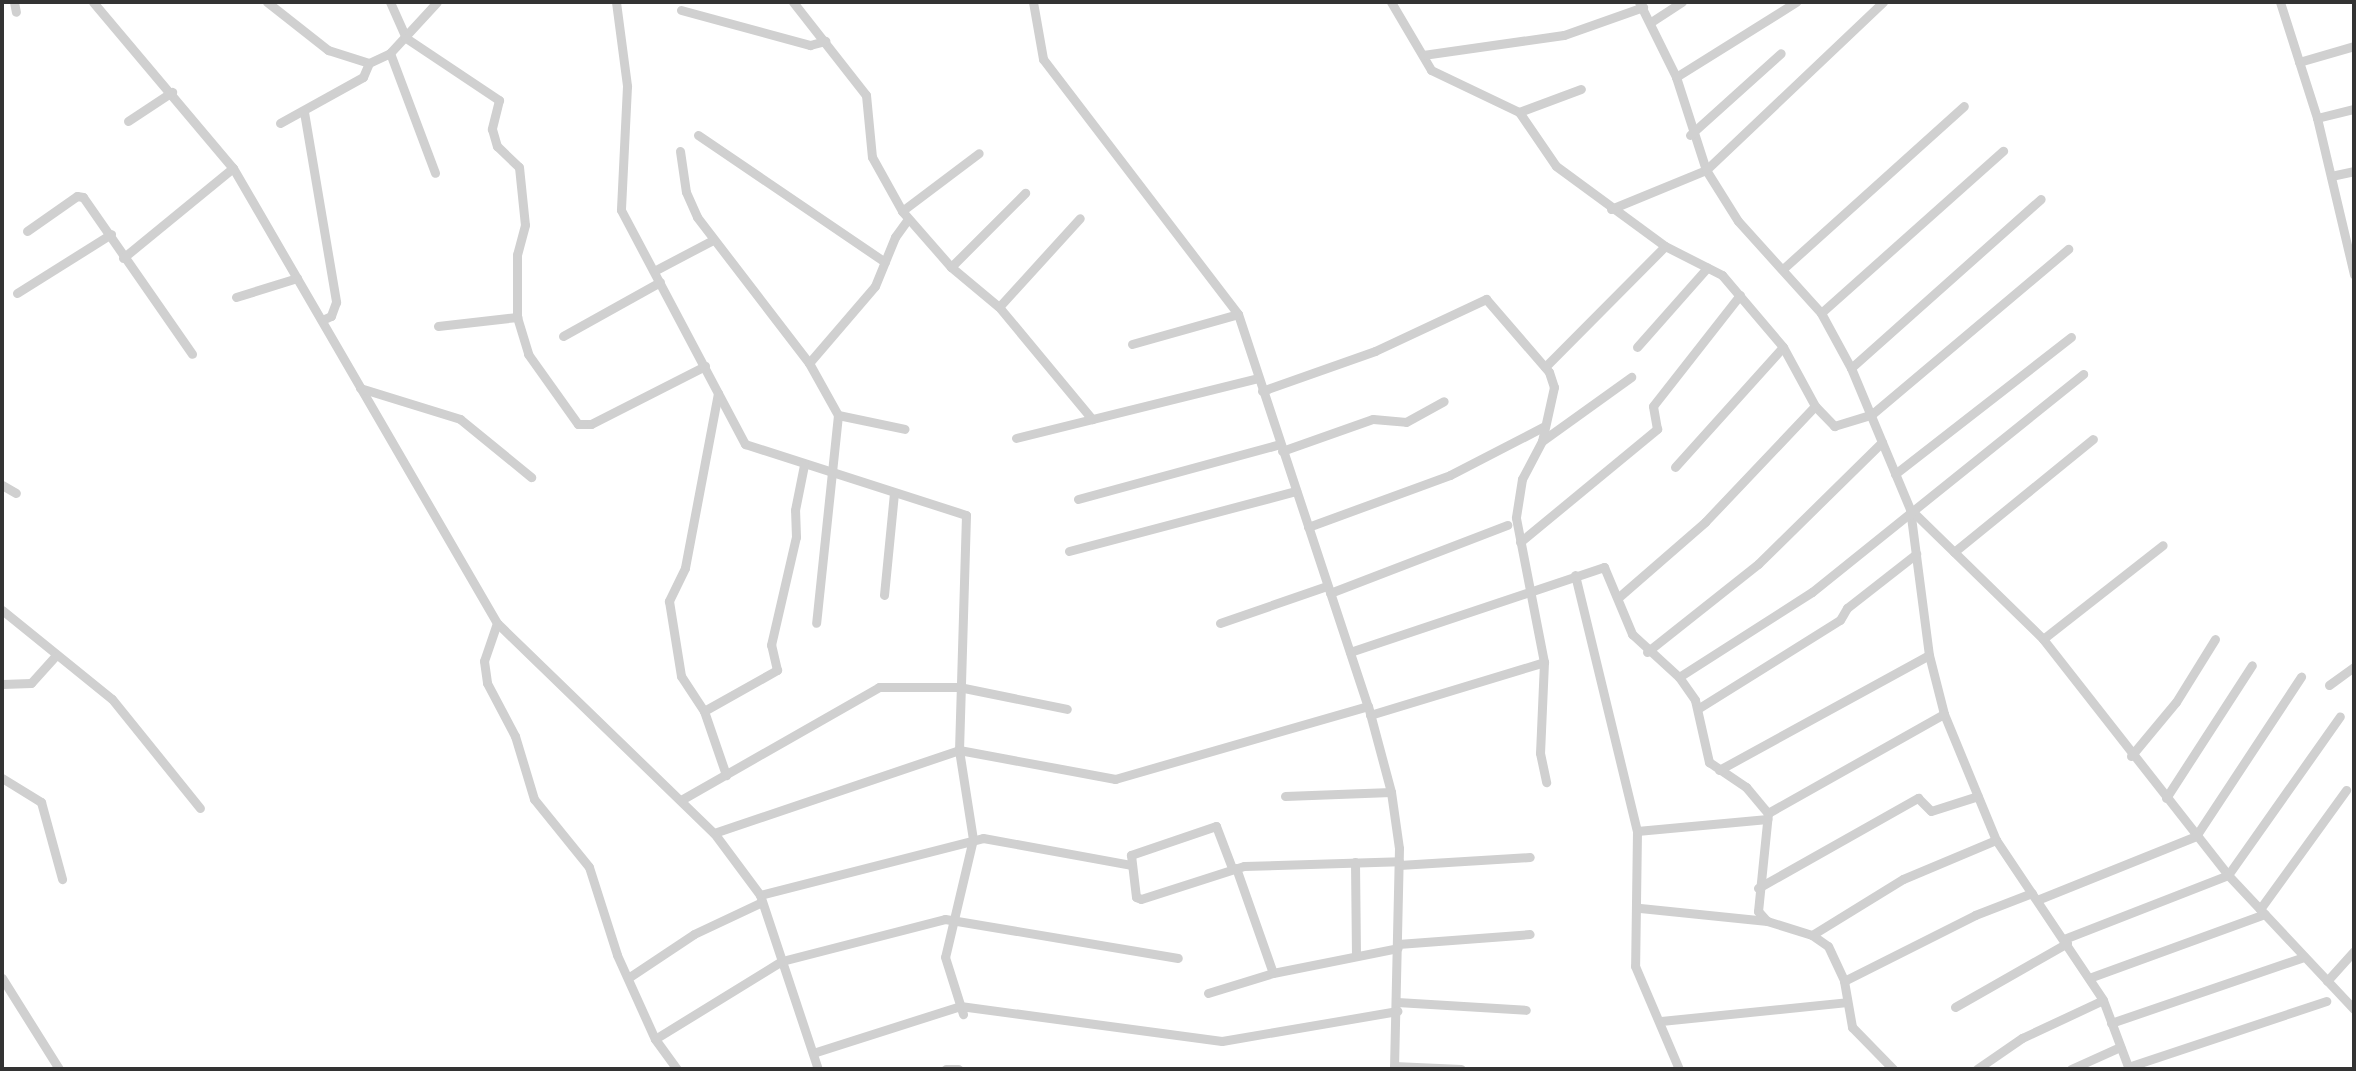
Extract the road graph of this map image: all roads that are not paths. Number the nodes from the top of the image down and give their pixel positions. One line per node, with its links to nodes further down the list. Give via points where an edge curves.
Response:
1 (93, 2): 26 (street)
2 (267, 2): 23 (street, via 328,50)
3 (390, 2): 16 (street)
4 (437, 2): 16 (street)
5 (616, 2): 60 (street, via 627,86 621,210)
6 (793, 2): 17 (street)
7 (1033, 2): 69 (street, via 1043,59)
8 (1391, 2): 21 (street)
9 (1682, 2): 15 (street)
10 (1796, 2): 24 (street)
11 (1883, 2): 40 (street)
12 (2280, 2): 22 (street)
13 (1641, 5): 15 (street); 21 (street, via 1564,35)
14 (681, 10): 17 (street, via 810,45)
15 (1651, 22): 24 (street)
16 (406, 38): 19 (street); 70 (street, via 499,100 492,129 497,146 519,167 525,225 517,255)
17 (825, 41): 47 (street, via 866,95 872,157)
18 (2354, 46): 22 (street)
19 (390, 53): 23 (street); 42 (street)
20 (1781, 53): 35 (street)
21 (1423, 55): 30 (street, via 1431,70)
22 (2299, 62): 31 (street)
23 (369, 63): 29 (street, via 363,77)
24 (1676, 77): 35 (street)
25 (1581, 89): 30 (street)
26 (172, 92): 32 (street); 39 (street)
27 (1964, 106): 59 (street)
28 (2354, 109): 31 (street)
29 (304, 112): 33 (street); 71 (street, via 336,302 331,316)
30 (1519, 112): 46 (street, via 1556,166)
31 (2317, 118): 43 (street)
32 (128, 121)
33 (280, 123)
34 (698, 135): 56 (street)
35 (1690, 135): 40 (street)
36 (680, 151): 52 (street, via 686,192)
37 (2003, 151): 68 (street)
38 (979, 153): 47 (street)
39 (233, 168): 55 (street); 62 (street)
40 (1706, 170): 46 (street); 59 (street, via 1738,221)
41 (2354, 171): 43 (street)
42 (435, 173)
43 (2331, 176): 51 (street)
44 (1025, 193): 57 (street)
45 (2041, 199): 82 (street)
46 (1611, 209): 53 (street)
47 (905, 215): 56 (street); 57 (street)
48 (1080, 218): 67 (street)
49 (27, 231): 50 (street, via 80,195)
50 (111, 234): 55 (street); 64 (street)
51 (2349, 237): 61 (street)
52 (711, 241): 60 (street); 79 (street, via 734,261)
53 (1665, 246): 58 (street); 81 (street)
54 (2068, 249): 92 (street)
55 (123, 258): 78 (street)
56 (885, 262): 79 (street, via 875,286)
57 (951, 267): 67 (street)
58 (1707, 268): 65 (street, via 1722,275); 76 (street)
59 (1784, 268): 68 (street)
60 (654, 271): 63 (street)
61 (2354, 275)
62 (297, 278): 66 (street); 71 (street)
63 (660, 282): 73 (street); 80 (street)
64 (17, 293)
65 (1740, 295): 77 (street); 114 (street, via 1653,406 1657,429)
66 (236, 297)
67 (999, 307): 93 (street)
68 (1821, 313): 82 (street)
69 (1238, 314): 75 (street); 85 (street)
70 (517, 317): 72 (street); 80 (street, via 528,354 584,426)
71 (322, 320): 86 (street)
72 (438, 326)
73 (563, 336)
74 (2071, 337): 103 (street)
75 (1132, 344)
76 (1637, 347)
77 (1783, 347): 90 (street); 102 (street)
78 (192, 354)
79 (809, 363): 91 (street)
80 (705, 366): 88 (street)
81 (1545, 367): 87 (street, via 1486,299 1375,351); 94 (street, via 1554,387)
82 (1851, 368): 92 (street)
83 (2083, 374): 111 (street)
84 (1631, 377): 98 (street)
85 (1258, 378): 87 (street); 93 (street)
86 (360, 388): 105 (street, via 460,419); 125 (street)
87 (1262, 391): 100 (street)
88 (718, 393): 101 (street, via 745,444); 145 (street, via 685,568 669,601 681,676)
89 (1444, 401): 100 (street, via 1406,422 1373,419)
90 (1815, 406): 92 (street, via 1834,426); 123 (street, via 1705,522)
91 (838, 415): 95 (street); 104 (street)
92 (1871, 415): 99 (street)
93 (1092, 419): 96 (street)
94 (1543, 427): 98 (street); 113 (street, via 1450,475)
95 (905, 429)
96 (1016, 438)
97 (2093, 439): 117 (street)
98 (1542, 441): 114 (street, via 1522,479 1516,518)
99 (1882, 442): 103 (street); 131 (street, via 1758,564)
100 (1281, 448): 107 (street); 110 (street)
101 (804, 465): 104 (street); 145 (street, via 796,537 771,645 777,670)
102 (1675, 467)
103 (1895, 474): 111 (street)
104 (833, 476): 109 (street); 126 (street)
105 (531, 477)
106 (2, 485): 108 (street)
107 (1296, 491): 113 (street); 116 (street)
108 (16, 493)
109 (894, 493): 122 (street); 141 (street, via 966,515)
110 (1078, 499)
111 (1910, 509): 117 (street); 118 (street); 137 (street, via 1812,592)
112 (1507, 525): 120 (street)
113 (1308, 527): 120 (street)
114 (1520, 542): 121 (street)
115 (2163, 545): 128 (street)
116 (1069, 551)
117 (1954, 552): 128 (street)
118 (1916, 554): 132 (street); 142 (street, via 1847,608 1840,620)
119 (1575, 575): 121 (street); 123 (street, via 1604,567); 162 (street)
120 (1329, 589): 127 (street); 130 (street)
121 (1528, 591): 130 (street); 134 (street)
122 (884, 595)
123 (1620, 596): 131 (street, via 1632,634)
124 (2, 610): 133 (street)
125 (497, 623): 159 (street); 192 (street, via 484,661 487,683 515,736 534,799 589,867)
126 (816, 623)
127 (1220, 623)
128 (2043, 639): 149 (street)
129 (2215, 639): 149 (street, via 2176,702)
130 (1350, 652): 144 (street)
131 (1647, 652): 137 (street)
132 (1929, 655): 146 (street); 150 (street)
133 (55, 656): 139 (street, via 31,683); 160 (street, via 112,699)
134 (1544, 662): 144 (street); 153 (street, via 1540,753)
135 (2252, 665): 158 (street)
136 (2354, 667): 140 (street)
137 (1679, 677): 142 (street)
138 (2301, 677): 164 (street)
139 (2, 684)
140 (2329, 685)
141 (959, 687): 143 (street); 148 (street); 151 (street, via 879,687)
142 (1699, 708): 150 (street, via 1704,754)
143 (1067, 709)
144 (1369, 710): 148 (street, via 1115,779); 155 (street)
145 (704, 711): 151 (street)
146 (1944, 714): 157 (street); 161 (street)
147 (2340, 716): 172 (street)
148 (959, 750): 163 (street); 165 (street)
149 (2131, 756): 158 (street)
150 (1719, 770): 161 (street, via 1746,787)
151 (726, 775): 159 (street)
152 (2, 778): 173 (street, via 41,802)
153 (1546, 782)
154 (2346, 790): 178 (street)
155 (1391, 792): 156 (street); 169 (street)
156 (1285, 796)
157 (1978, 796): 166 (street); 174 (street, via 1931,811 1918,798)
158 (2166, 798): 164 (street)
159 (681, 800): 163 (street)
160 (200, 808)
161 (1768, 816): 162 (street); 174 (street)
162 (1637, 831): 177 (street)
163 (714, 833): 176 (street)
164 (2196, 836): 172 (street); 175 (street)
165 (973, 839): 170 (street); 176 (street); 179 (street)
166 (1996, 840): 175 (street); 182 (street, via 1903,879)
167 (1530, 857): 169 (street)
168 (1355, 862): 169 (street); 171 (street); 186 (street)
169 (1399, 863): 184 (street)
170 (1131, 865): 171 (street, via 1136,897 1141,899); 171 (street, via 1134,850 1216,826)
171 (1234, 868): 190 (street)
172 (2228, 875): 178 (street); 183 (street)
173 (62, 879)
174 (1758, 888): 180 (street, via 1758,911)
175 (2035, 896): 183 (street); 194 (street, via 1975,915)
176 (761, 899): 189 (street); 192 (street, via 694,934)
177 (1640, 908): 180 (street); 205 (street, via 1635,966)
178 (2263, 912): 187 (street); 193 (street)
179 (955, 921): 188 (street); 189 (street, via 945,919); 203 (street, via 945,957)
180 (1767, 921): 182 (street)
181 (1530, 934): 184 (street)
182 (1812, 935): 194 (street, via 1828,946)
183 (2065, 941): 193 (street); 201 (street)
184 (1398, 946): 186 (street); 200 (street)
185 (2354, 951): 195 (street)
186 (1356, 956): 190 (street)
187 (2304, 957): 195 (street); 206 (street)
188 (1178, 958)
189 (782, 961): 207 (street); 209 (street)
190 (1273, 973): 196 (street)
191 (2, 978): 212 (street)
192 (628, 978): 207 (street)
193 (2089, 978): 197 (street)
194 (1844, 981): 199 (street)
195 (2327, 981): 202 (street)
196 (1208, 993)
197 (2103, 1000): 206 (street); 220 (street, via 2022,1038)
198 (2326, 1001): 211 (street)
199 (1847, 1002): 205 (street); 219 (street, via 1852,1027)
200 (1397, 1006): 203 (street, via 1222,1041); 204 (street); 210 (street)
201 (1955, 1007)
202 (2354, 1009)
203 (961, 1010): 209 (street)
204 (1526, 1010)
205 (1661, 1021): 218 (street)
206 (2111, 1023): 208 (street)
207 (655, 1039): 213 (street)
208 (2120, 1047): 211 (street); 221 (street)
209 (816, 1062): 214 (street)
210 (1394, 1067): 217 (street)
211 (2128, 1068)
212 (59, 1069)
213 (677, 1069)
214 (806, 1069)
215 (946, 1069): 216 (street)
216 (958, 1069)
217 (1461, 1069)
218 (1679, 1069)
219 (1893, 1069)
220 (1977, 1069)
221 (2071, 1069)

